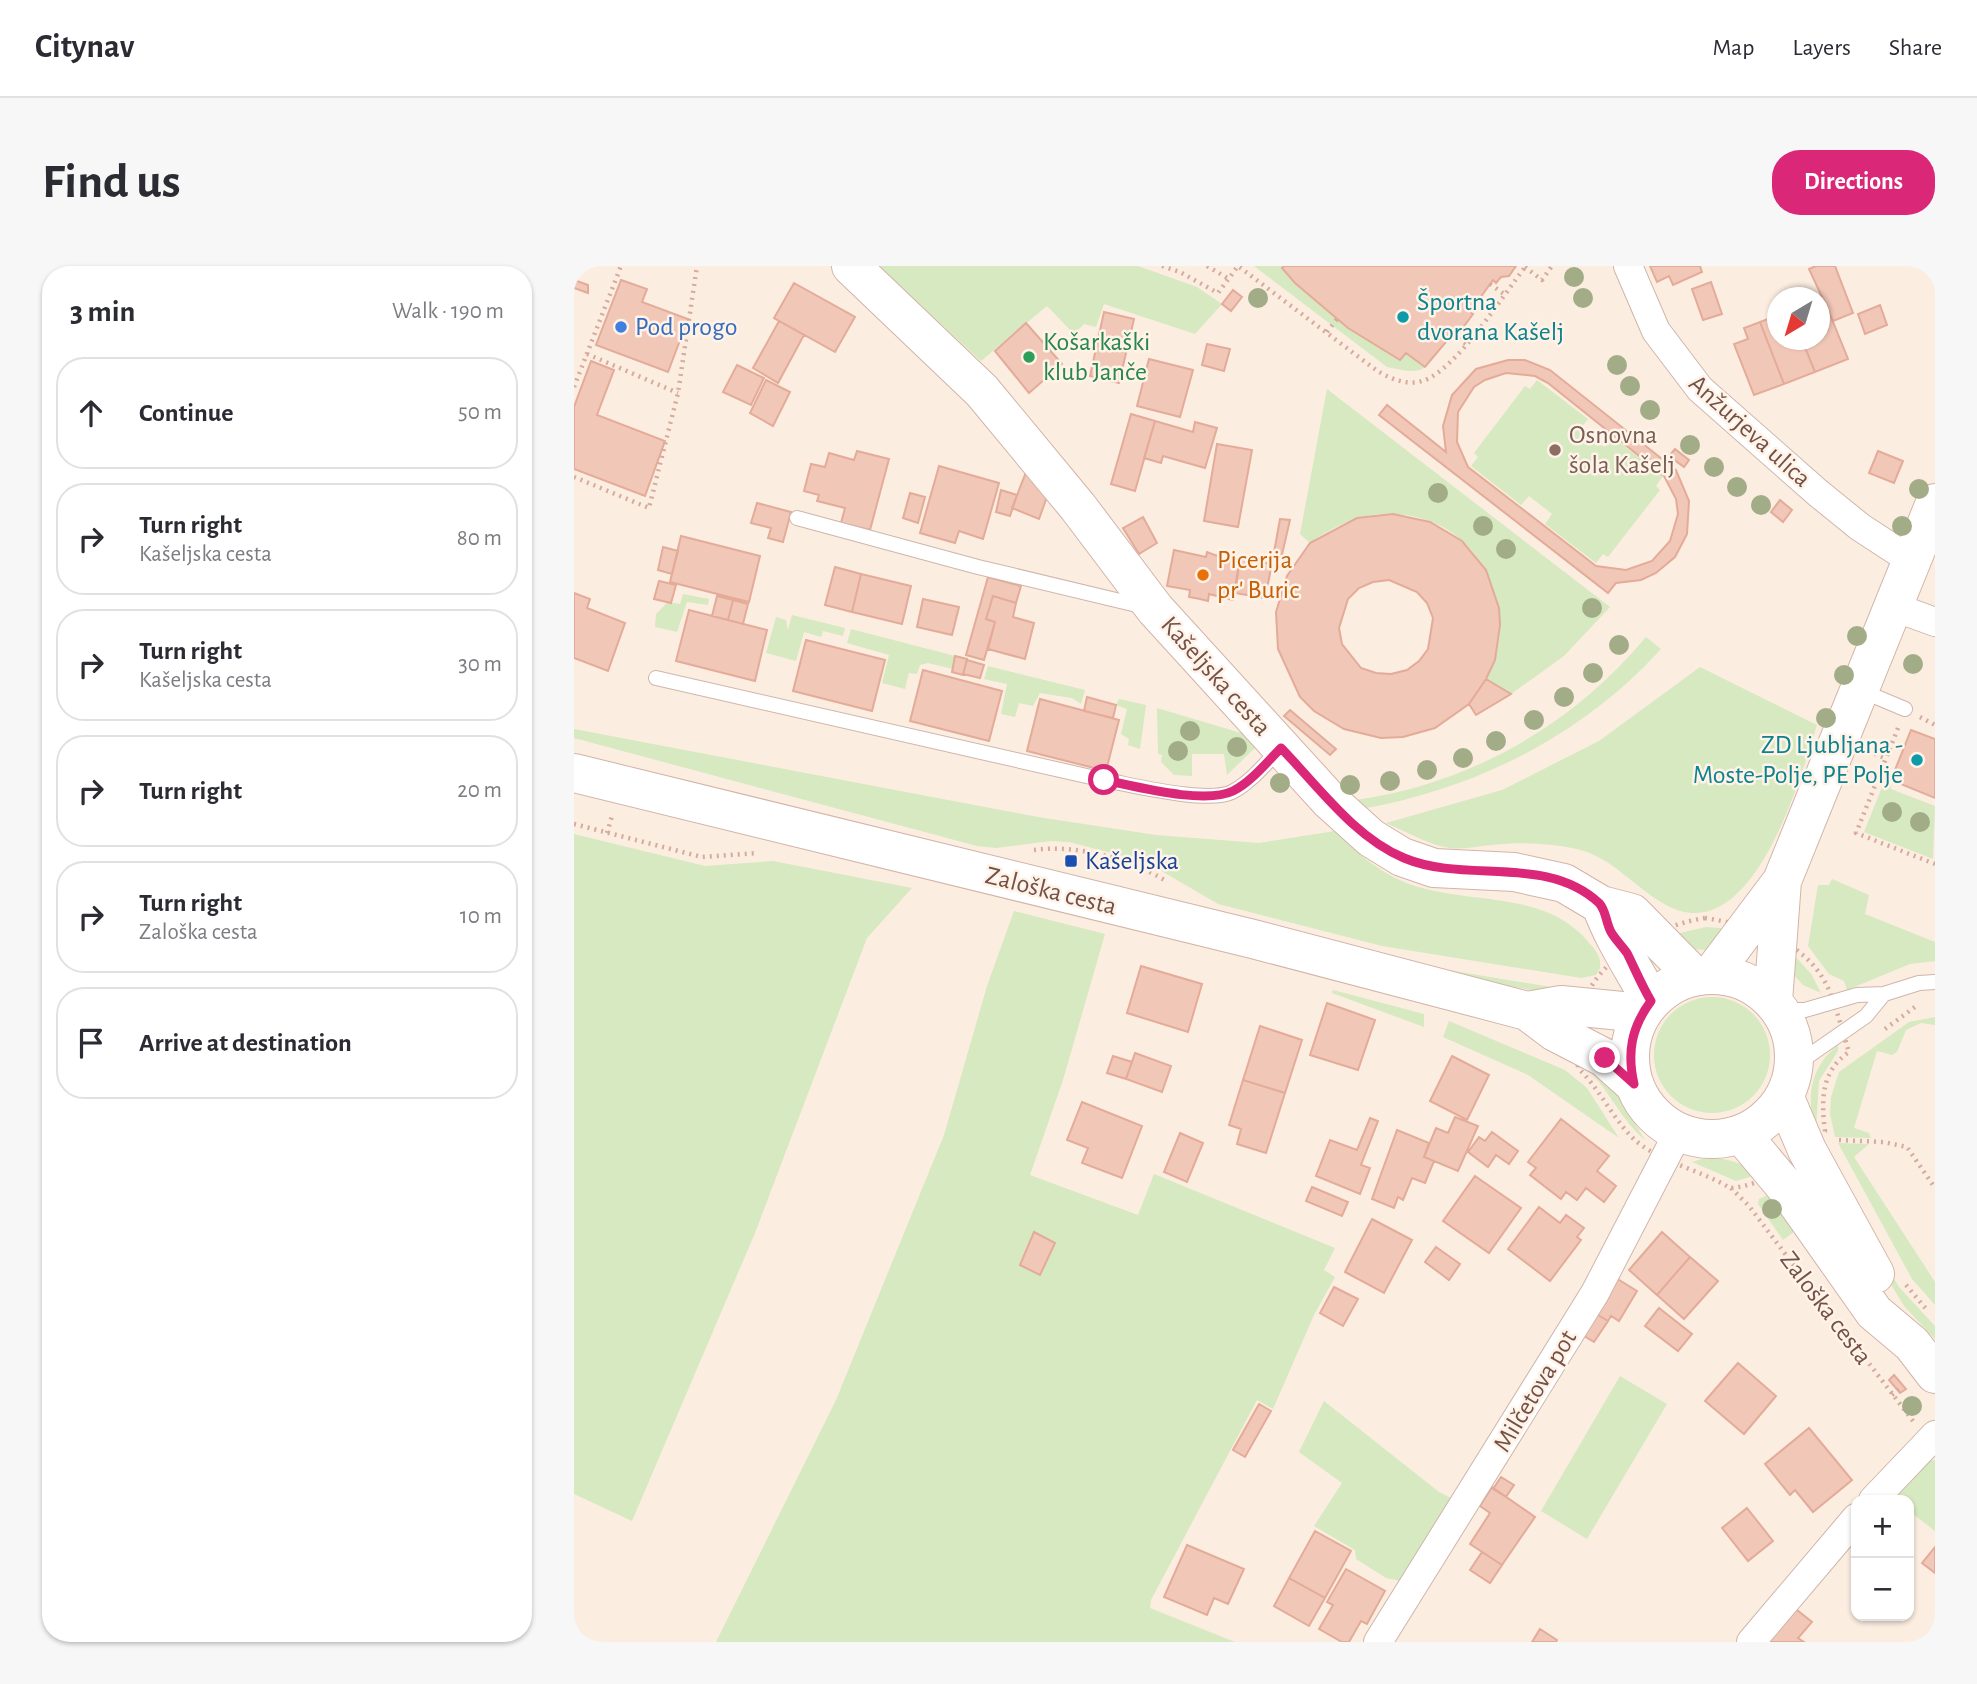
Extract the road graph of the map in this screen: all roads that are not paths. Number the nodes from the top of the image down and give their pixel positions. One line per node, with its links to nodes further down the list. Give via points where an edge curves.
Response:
1 (851, 266): 7 (main road, Kašeljska cesta, via 1000,411)
2 (1628, 266): 5 (street, Anžurjeva ulica, via 1656,331 1700,389 1829,501)
3 (1935, 503): 5 (main road)
4 (797, 518): 7 (lane, Kašeljska cesta)
5 (1912, 561): 6 (main road)
6 (1894, 607): 8 (street); 10 (main road)
7 (1155, 609): 12 (main road, Kašeljska cesta)
8 (1935, 622)
9 (656, 678): 12 (lane, via 1172,792 1229,793)
10 (1860, 690): 11 (lane); 14 (main road)
11 (1905, 709)
12 (1281, 748): 15 (main road, Kašeljska cesta, via 1352,821 1402,857 1443,870 1547,877)
13 (574, 773): 21 (main road, Zaloška cesta)
14 (1782, 881): 16 (main road); 19 (main road)
15 (1601, 905): 16 (main road, Kašeljska cesta, via 1632,913); 20 (main road, via 1610,931 1626,952)
16 (1703, 975): 19 (main road, via 1735,978 1756,987); 20 (main road, via 1671,985)
17 (1935, 982): 18 (lane)
18 (1884, 994): 19 (lane, via 1857,995 1805,1010); 22 (lane, via 1866,1016)
19 (1777, 1006): 22 (main road, via 1790,1031)
20 (1646, 1007): 21 (main road, Zaloška cesta, via 1561,1005); 23 (main road, via 1630,1048)
21 (1527, 1011): 23 (main road, Zaloška cesta, via 1555,1032 1605,1058)
22 (1789, 1082): 24 (main road, via 1774,1113); 26 (main road, Zaloška cesta, via 1807,1150)
23 (1634, 1084): 25 (main road, via 1643,1104)
24 (1742, 1135): 25 (main road); 26 (main road, Zaloška cesta, via 1788,1190 1874,1312)
25 (1682, 1150): 31 (street, Milčetova pot)
26 (1912, 1344): 27 (main road, Zaloška cesta)
27 (1935, 1374)
28 (1928, 1432): 29 (street)
29 (1877, 1495)
30 (1851, 1524): 32 (street)
31 (1378, 1642)
32 (1751, 1642)

